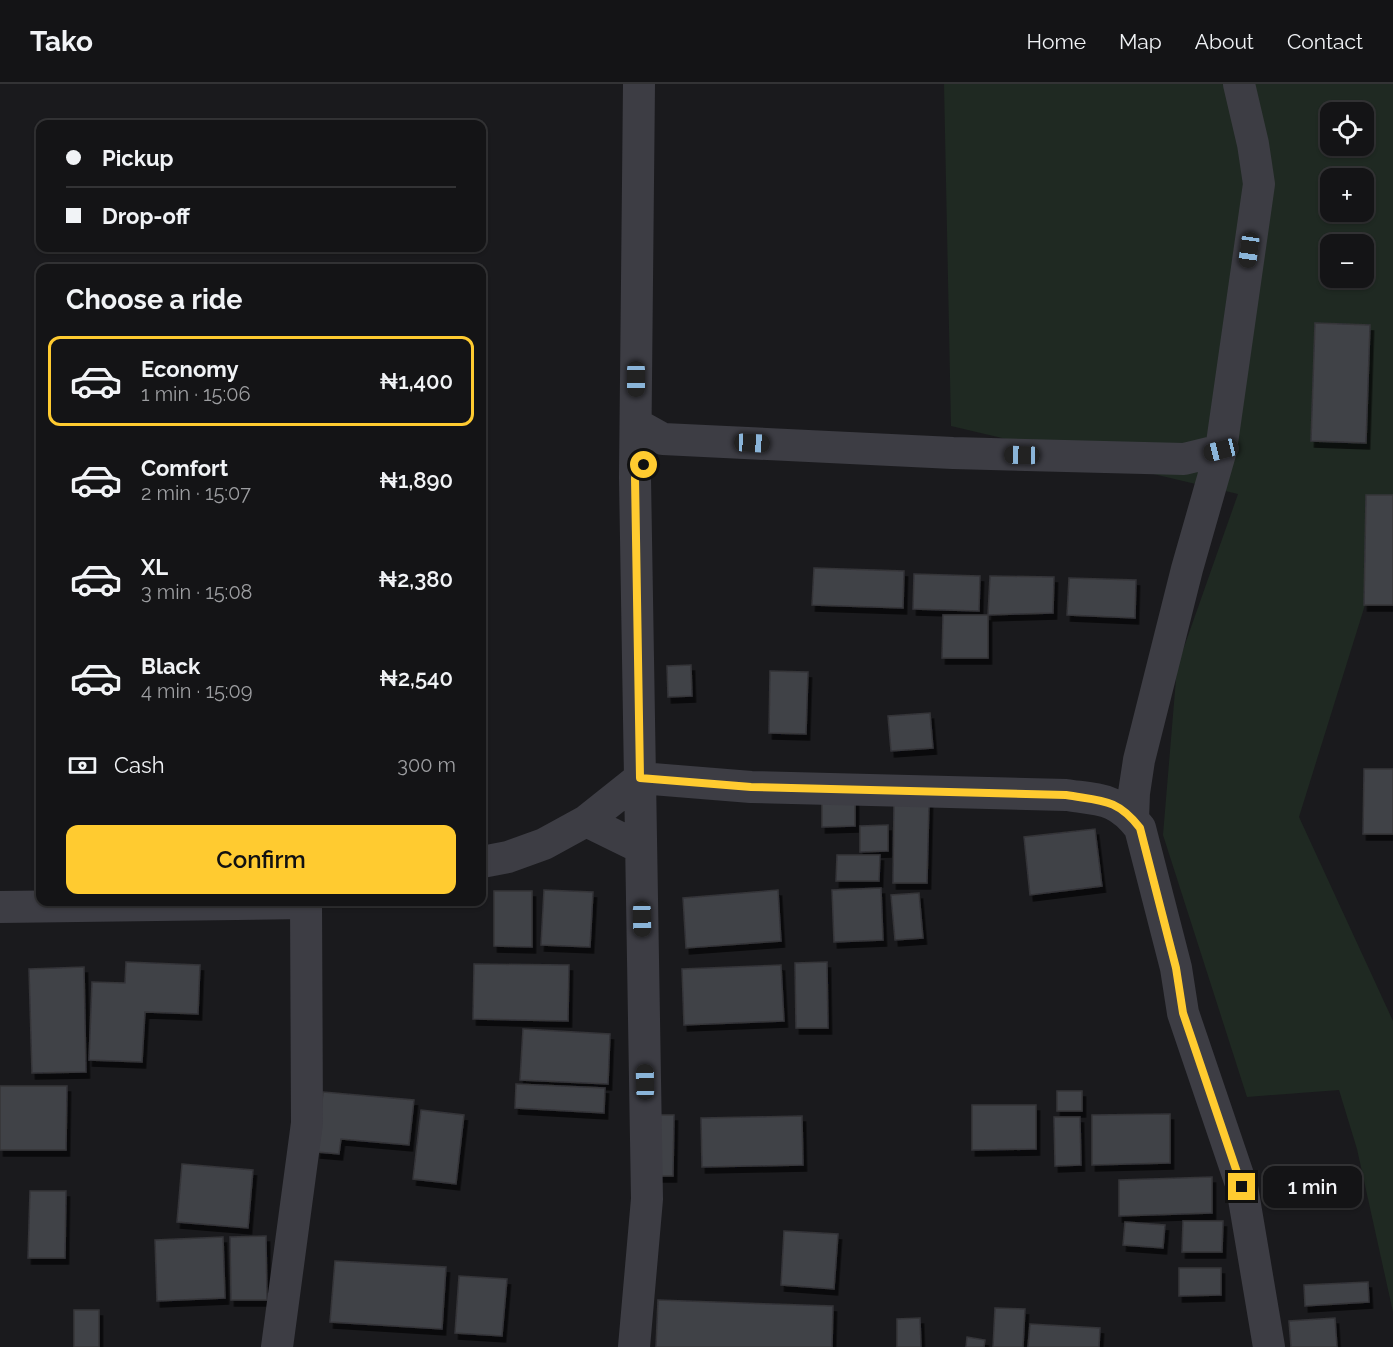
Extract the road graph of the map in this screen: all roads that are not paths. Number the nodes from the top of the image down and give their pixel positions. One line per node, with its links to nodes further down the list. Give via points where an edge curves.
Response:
1 (639, 84): 3 (street)
2 (1239, 84): 5 (street, via 1259,184)
3 (636, 424): 4 (street); 7 (street)
4 (663, 439): 6 (street); 7 (street)
5 (1221, 450): 6 (street); 8 (street)
6 (1184, 459): 8 (street)
7 (635, 478): 9 (street)
8 (1212, 481): 10 (street, via 1139,760)
9 (640, 778): 10 (street, via 751,787 1066,795 1112,802); 11 (street); 12 (street)
10 (1133, 819): 19 (street, via 1140,828 1176,968 1183,1013 1242,1187)
11 (586, 821): 12 (street); 13 (street, via 544,844)
12 (641, 848): 18 (street, via 647,1199)
13 (486, 861)
14 (61, 906): 16 (street)
15 (306, 906): 17 (street, via 308,1123)
16 (0, 907)
17 (277, 1347)
18 (634, 1347)
19 (1269, 1347)

